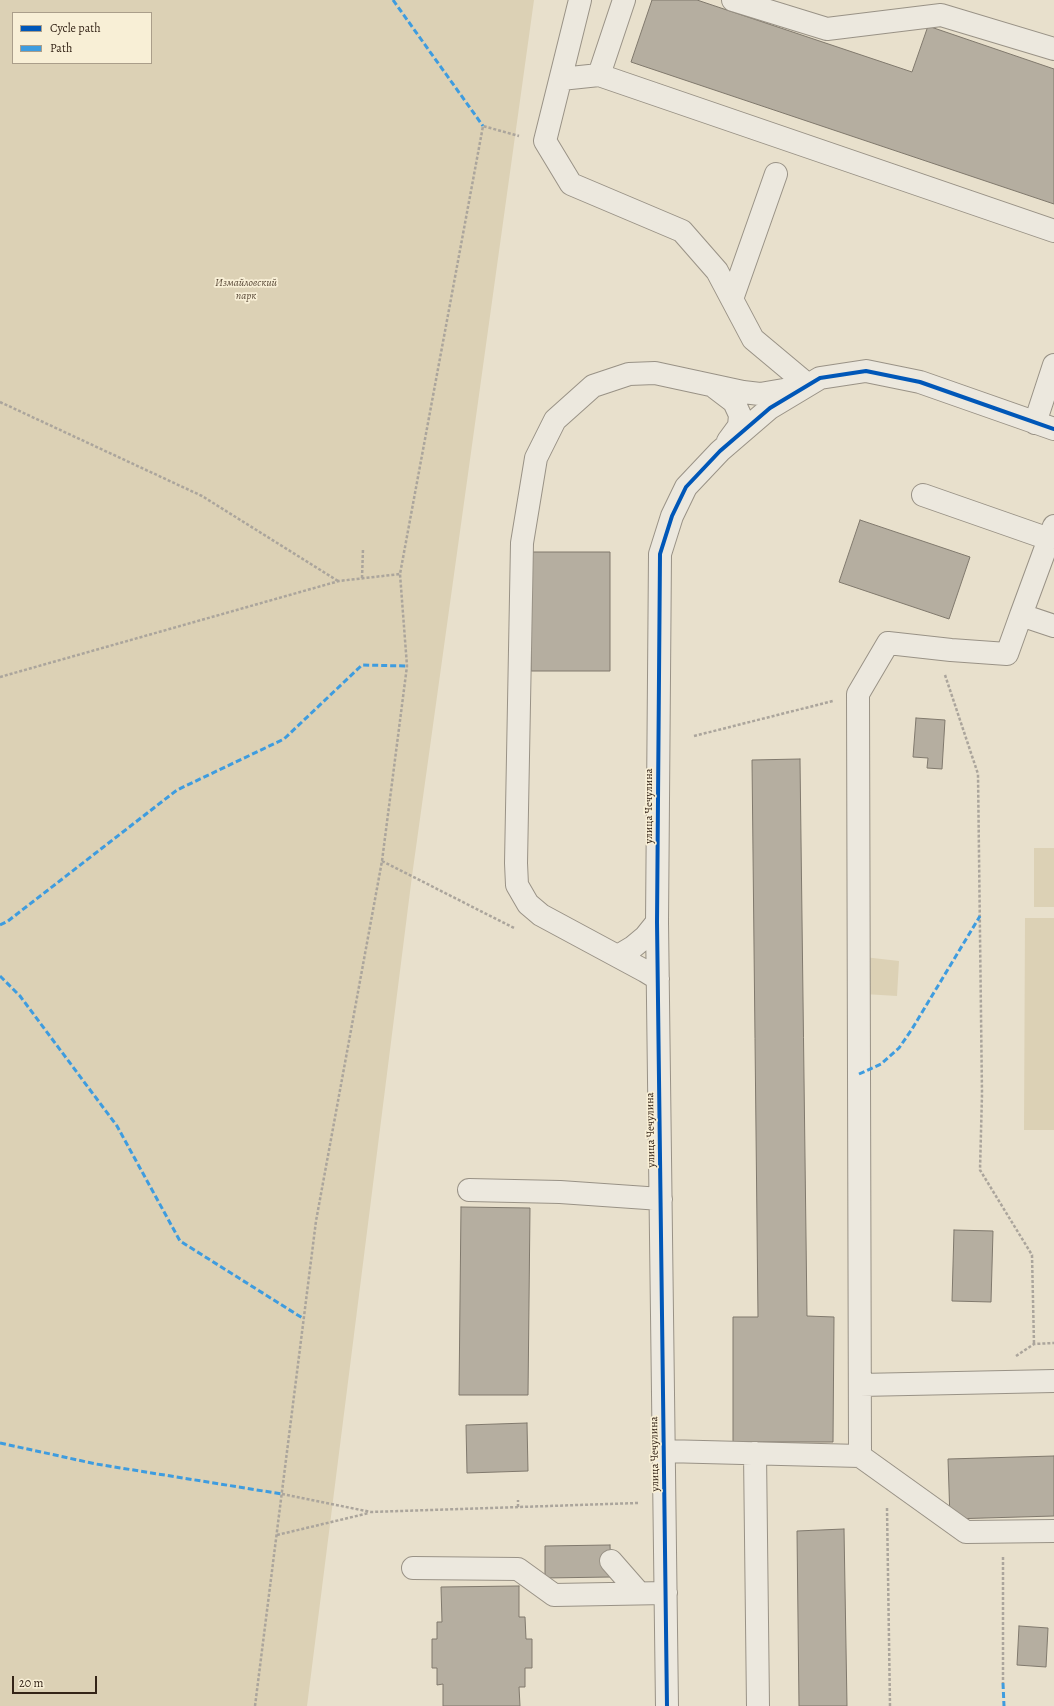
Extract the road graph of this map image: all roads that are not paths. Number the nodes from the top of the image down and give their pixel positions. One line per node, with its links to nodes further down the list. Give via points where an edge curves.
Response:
1 (580, 0): 6 (street)
2 (624, 0): 5 (street)
3 (733, 0): 4 (street, via 827,29 941,15)
4 (1054, 49)
5 (599, 75): 6 (street); 8 (street)
6 (561, 79): 9 (street, via 545,141 571,184 682,232 717,271)
7 (776, 174): 9 (street)
8 (1054, 231)
9 (732, 299): 12 (street, via 752,339)
10 (1054, 365): 13 (street)
11 (712, 385): 12 (street, via 760,394); 14 (street, via 734,402 740,415 739,426); 20 (street, via 654,374 628,374 593,386 555,420 534,466 522,542 517,885 528,904 541,915)
12 (808, 385): 13 (street, via 820,378 866,371 920,382); 14 (street, via 770,408)
13 (1045, 426)
14 (720, 451): 19 (street, улица Чечулина, via 686,487 672,516 660,554)
15 (924, 495): 16 (street)
16 (1052, 533): 17 (street)
17 (1021, 614): 18 (street); 25 (street, via 1007,654 888,643 858,694)
18 (1054, 626)
19 (657, 922): 20 (street, via 645,937); 21 (street, улица Чечулина)
20 (618, 956): 21 (street)
21 (658, 979): 23 (street, улица Чечулина)
22 (469, 1190): 23 (street)
23 (661, 1198): 26 (street, улица Чечулина)
24 (1054, 1381): 25 (street)
25 (860, 1385): 28 (street)
26 (664, 1451): 27 (street); 33 (street, улица Чечулина)
27 (755, 1453): 28 (street); 35 (street)
28 (860, 1456): 29 (street, via 966,1532)
29 (1054, 1531)
30 (611, 1561): 32 (street)
31 (413, 1568): 32 (street, via 518,1569 554,1595)
32 (639, 1593): 33 (street)
33 (666, 1593): 34 (street, улица Чечулина)
34 (667, 1706)
35 (758, 1706)

